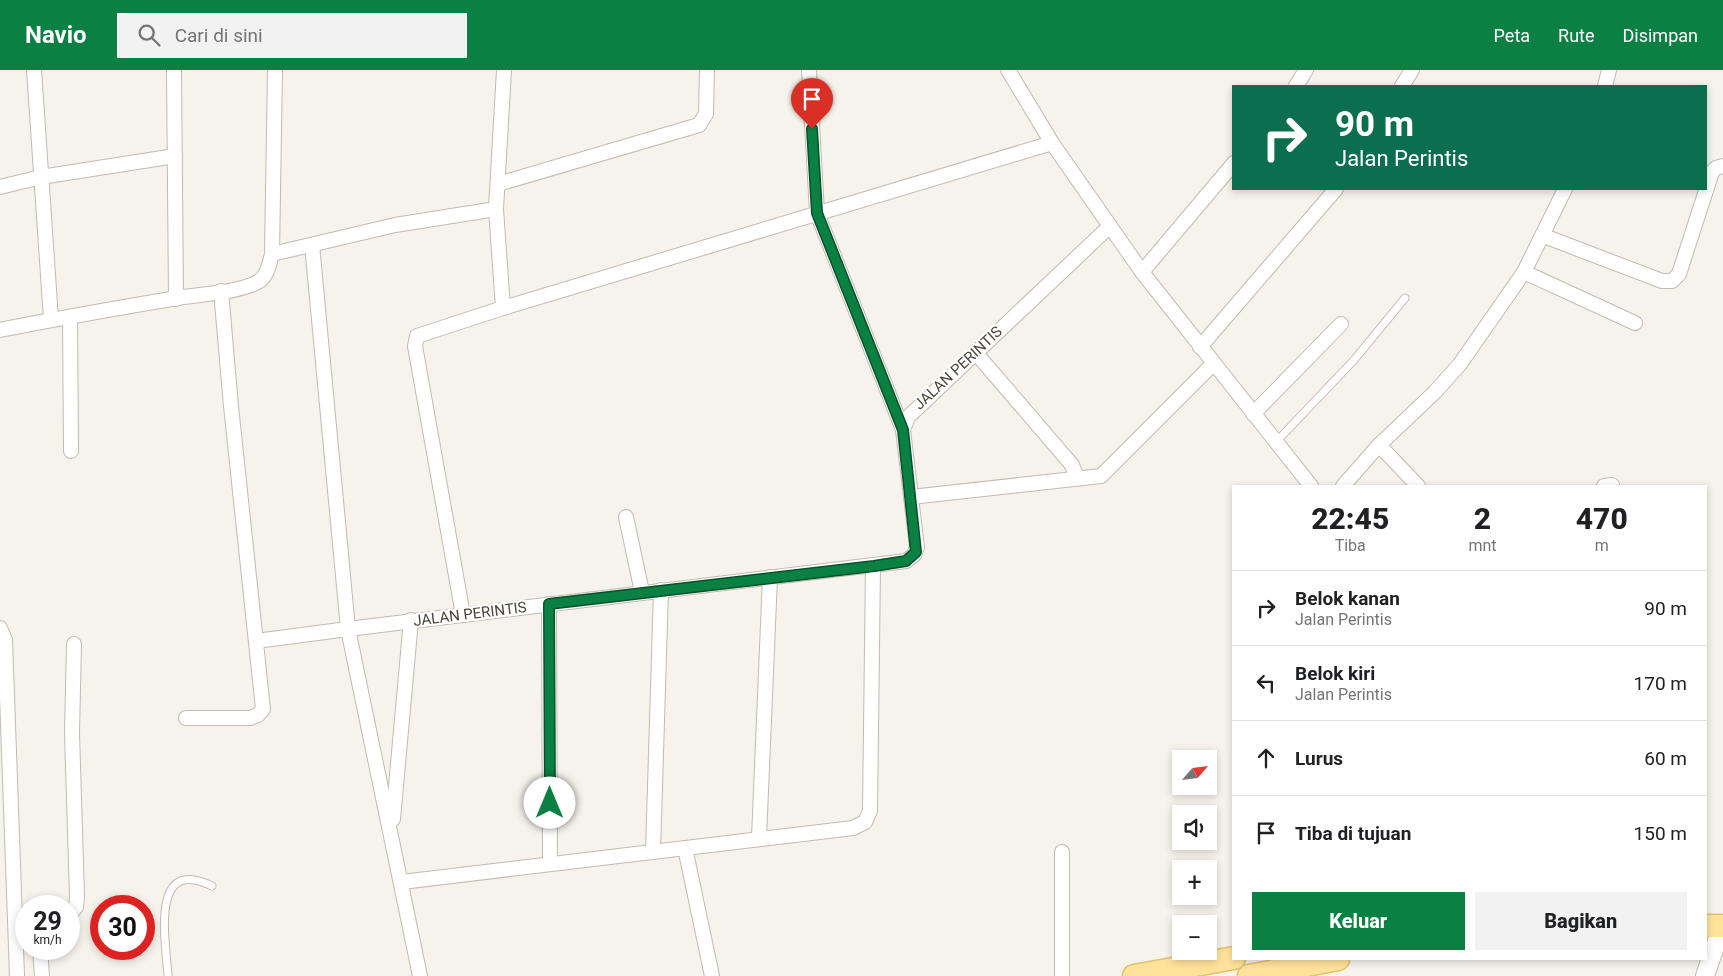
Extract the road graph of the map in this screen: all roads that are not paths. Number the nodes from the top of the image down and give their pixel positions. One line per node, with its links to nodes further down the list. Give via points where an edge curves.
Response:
1 (34, 70): 18 (street)
2 (174, 70): 15 (street)
3 (275, 70): 30 (street)
4 (504, 70): 19 (street)
5 (707, 70): 19 (street, via 706,114 699,125)
6 (809, 70): 26 (street)
7 (1008, 70): 14 (street)
8 (1306, 70): 11 (street)
9 (1412, 70): 12 (street)
10 (1609, 70): 13 (street)
11 (1297, 85)
12 (1403, 85)
13 (1605, 85)
14 (1052, 143): 26 (street); 27 (street)
15 (175, 156): 18 (street); 35 (street)
16 (1232, 165): 31 (street)
17 (1723, 166): 21 (street, via 1712,172)
18 (41, 177): 20 (street); 38 (street)
19 (498, 184): 25 (street)
20 (0, 187)
21 (1707, 187)
22 (1335, 190): 42 (street)
23 (1565, 190): 28 (street)
24 (1706, 190): 28 (street, via 1679,274 1672,281 1662,281)
25 (496, 208): 29 (street, via 395,225); 36 (street)
26 (817, 213): 36 (street); 46 (street)
27 (1110, 226): 31 (street); 43 (street, JALAN PERINTIS)
28 (1544, 236): 32 (street)
29 (312, 245): 30 (street); 64 (street)
30 (272, 254): 33 (street, via 266,274 256,283)
31 (1142, 272): 42 (street)
32 (1524, 272): 39 (street); 48 (street, via 1460,364)
33 (221, 291): 35 (street); 65 (street)
34 (1405, 298): 47 (lane, via 1354,360)
35 (176, 299): 37 (street)
36 (503, 308): 61 (street, via 417,336 415,346)
37 (70, 316): 38 (street); 49 (street)
38 (51, 319): 41 (street)
39 (1635, 323)
40 (1341, 324): 45 (street)
41 (0, 330)
42 (1200, 347): 44 (street)
43 (975, 352): 46 (street, JALAN PERINTIS, via 913,410); 50 (street, via 1072,465)
44 (1213, 364): 45 (street); 50 (street, via 1104,474 1093,479)
45 (1253, 414): 47 (street)
46 (903, 430): 54 (street, JALAN PERINTIS)
47 (1276, 442): 51 (street)
48 (1378, 445): 52 (street); 53 (street)
49 (71, 451)
50 (1077, 478): 54 (street)
51 (1310, 485)
52 (1344, 485)
53 (1417, 485)
54 (911, 497): 56 (street, JALAN PERINTIS, via 916,552 906,561)
55 (626, 517): 59 (street)
56 (874, 566): 57 (street, JALAN PERINTIS); 69 (street, via 869,815 862,825 854,828)
57 (770, 577): 58 (street, JALAN PERINTIS); 69 (street)
58 (661, 590): 59 (street, JALAN PERINTIS); 71 (street)
59 (642, 592): 60 (street, JALAN PERINTIS)
60 (549, 604): 61 (street, JALAN PERINTIS); 73 (street)
61 (463, 615): 62 (street, JALAN PERINTIS)
62 (411, 620): 64 (street, JALAN PERINTIS); 68 (street)
63 (0, 628): 82 (street, via 4,640)
64 (348, 629): 65 (street, JALAN PERINTIS); 68 (street)
65 (256, 641): 67 (street, via 263,701 258,716)
66 (74, 644): 76 (street, via 72,733)
67 (186, 718)
68 (391, 833): 74 (street)
69 (759, 838): 70 (street)
70 (685, 848): 71 (street); 86 (street)
71 (653, 852): 73 (street)
72 (1062, 852): 87 (street)
73 (550, 863): 74 (street)
74 (402, 882): 85 (street)
75 (212, 886): 84 (lane, via 187,878 170,891 163,911)
76 (77, 895)
77 (1716, 920): 89 (street)
78 (1232, 958): 88 (main road)
79 (41, 960): 83 (street)
80 (1335, 965): 81 (main road)
81 (1257, 975)
82 (17, 976)
83 (42, 976)
84 (168, 976)
85 (420, 976)
86 (712, 976)
87 (1062, 976)
88 (1134, 976)
89 (1705, 976)

